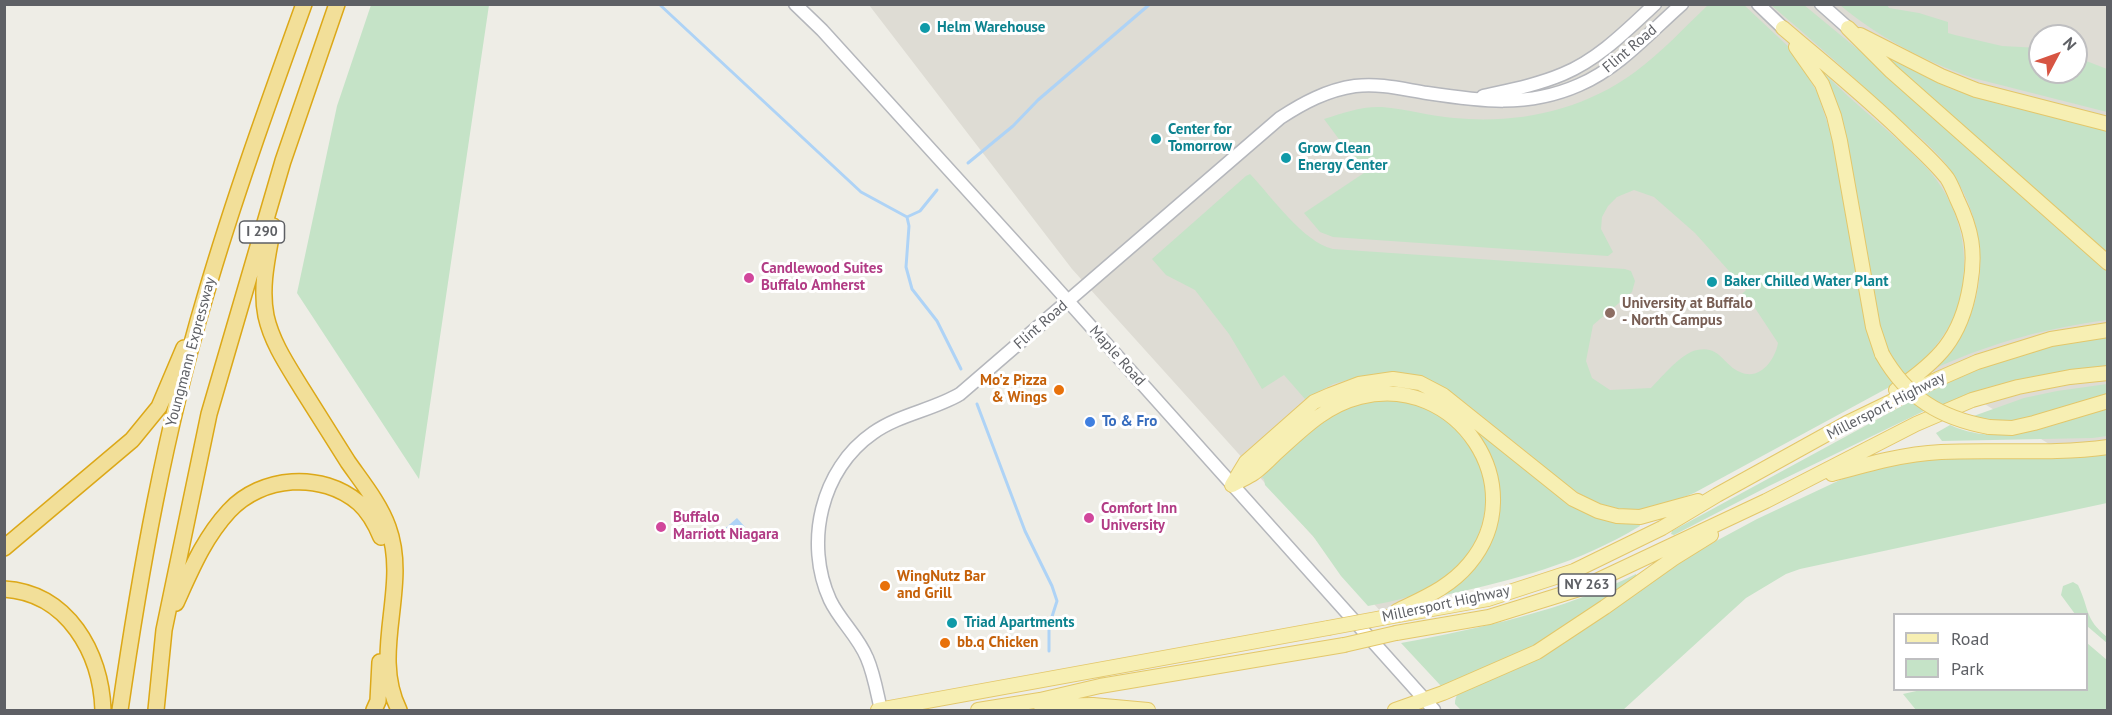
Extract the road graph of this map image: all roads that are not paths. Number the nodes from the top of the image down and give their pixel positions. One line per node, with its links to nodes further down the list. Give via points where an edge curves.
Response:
1 (304, 4): 14 (highway, Youngmann Expressway / I 290, via 255,140)
2 (337, 4): 12 (highway, I 290)
3 (795, 4): 15 (street, Maple Road)
4 (1655, 4): 10 (street, Flint Road, via 1603,50 1565,73 1530,86)
5 (1682, 4): 10 (street, Flint Road, via 1607,70 1579,86 1502,102)
6 (1758, 4): 8 (street)
7 (1821, 4): 9 (street)
8 (1783, 28): 18 (main road, bridge, via 1822,84 1834,116 1874,327 1882,354 1899,379 1929,406 1950,417 1989,427 2012,428); 19 (main road, via 1932,161 1948,179 1971,235 1972,270 1967,302 1943,351 1929,366)
9 (1848, 28): 11 (main road, via 1976,90); 13 (main road, via 1891,71)
10 (1467, 98): 15 (street, Flint Road, via 1374,85 1326,93 1300,105)
11 (2108, 124)
12 (283, 161): 28 (highway, I 290, via 209,414); 36 (highway, via 264,286 266,316 275,344 388,527 396,574 387,666)
13 (2108, 263)
14 (205, 298): 25 (highway, via 159,407 148,422 132,440); 33 (highway, Youngmann Expressway / I 290, via 168,438)
15 (1068, 301): 22 (street, Maple Road); 31 (street, Flint Road, via 960,394 873,433 851,454 829,487 818,538 820,572 833,605 868,660)
16 (2108, 330): 19 (main road, Millersport Highway / NY 263, via 2051,339 1977,362)
17 (2108, 373): 21 (main road, Millersport Highway / NY 263, via 2018,387 1972,400)
18 (2108, 401)
19 (1847, 423): 23 (main road, Millersport Highway / NY 263)
20 (2108, 447): 21 (main road, via 2070,452 1907,455)
21 (1804, 482): 24 (main road, Millersport Highway / NY 263)
22 (1232, 485): 23 (main road, via 1246,462 1314,402 1359,384 1393,379 1420,383 1443,395 1573,499 1598,511 1640,517); 27 (main road, via 1255,473 1323,413 1362,396 1413,396 1436,405 1460,422 1476,442 1492,485 1488,527 1480,548 1455,579 1437,592); 29 (street, Maple Road)
23 (1717, 495): 27 (main road, Millersport Highway / NY 263, via 1662,528 1574,571 1488,599)
24 (1766, 501): 29 (main road, via 1674,558 1537,652); 30 (main road, Millersport Highway / NY 263, bridge, via 1579,589 1489,617)
25 (4, 548)
26 (4, 590): 32 (highway, via 45,600 74,625 97,669)
27 (1383, 618): 31 (main road, Millersport Highway / NY 263, bridge)
28 (164, 630): 34 (highway, I 290); 35 (highway, via 206,540 230,509 259,489 288,481 319,483 339,490 359,503 376,523 386,552 378,701)
29 (1424, 699): 39 (main road); 40 (street, Maple Road)
30 (1009, 705): 37 (main road, Millersport Highway / NY 263); 38 (main road, via 1093,705)
31 (880, 710)
32 (103, 711)
33 (120, 711)
34 (156, 711)
35 (374, 711)
36 (399, 711)
37 (978, 711)
38 (1148, 711)
39 (1395, 711)
40 (1434, 711)

